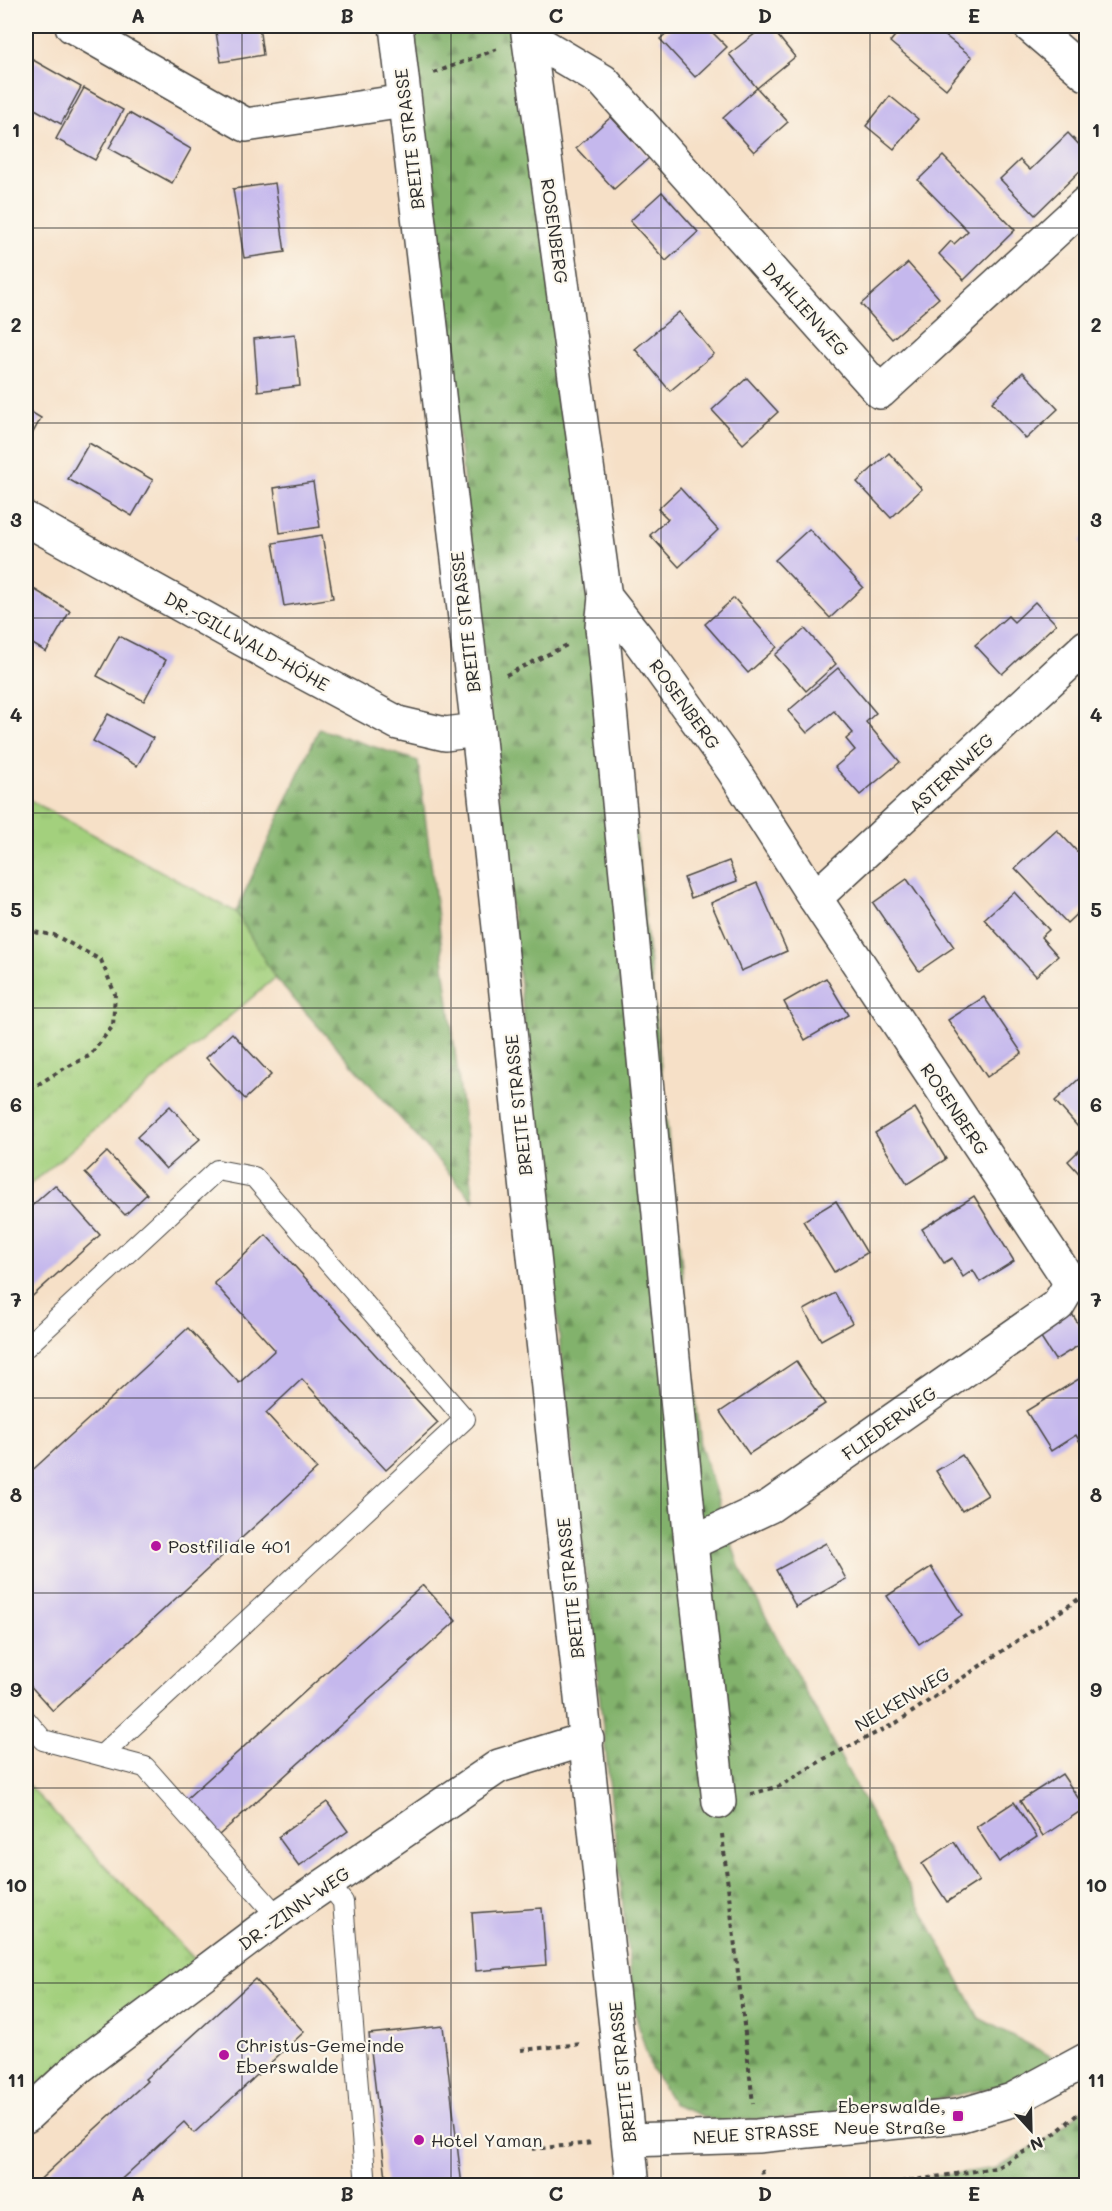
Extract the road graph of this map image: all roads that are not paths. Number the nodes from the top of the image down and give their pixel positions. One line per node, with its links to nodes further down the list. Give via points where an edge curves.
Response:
1 (72, 26): 6 (street, via 246,125)
2 (396, 26): 6 (street, BREITE STRASSE)
3 (1030, 26): 5 (street)
4 (528, 31): 7 (street, DAHLIENWEG, via 603,81 880,392); 9 (street, ROSENBERG)
5 (1086, 74)
6 (403, 93): 11 (street, BREITE STRASSE)
7 (1086, 203)
8 (26, 519): 11 (street, DR.-GILLWALD-HÖHE, via 398,723 445,734)
9 (603, 612): 12 (street, ROSENBERG, via 639,640 733,770); 15 (street)
10 (1086, 647): 12 (street, ASTERNWEG)
11 (478, 730): 17 (street, BREITE STRASSE)
12 (815, 898): 13 (street, ROSENBERG)
13 (1079, 1284): 15 (street, FLIEDERWEG, via 1058,1305 770,1506)
14 (26, 1347): 18 (lane, via 217,1170 254,1177 465,1419)
15 (691, 1543): 19 (street)
16 (26, 1720): 18 (lane, via 43,1740)
17 (587, 1739): 20 (street, DR.-ZINN-WEG, via 500,1767); 24 (street, BREITE STRASSE)
18 (102, 1755): 21 (lane, via 145,1767)
19 (719, 1802)
20 (328, 1883): 21 (street, DR.-ZINN-WEG); 25 (lane, via 343,1902)
21 (278, 1917): 23 (street, DR.-ZINN-WEG, via 80,2066)
22 (1086, 2060): 24 (street, NEUE STRASSE, via 1012,2100 958,2116 757,2136)
23 (26, 2116)
24 (629, 2140): 26 (street, BREITE STRASSE)
25 (366, 2186)
26 (633, 2186)

